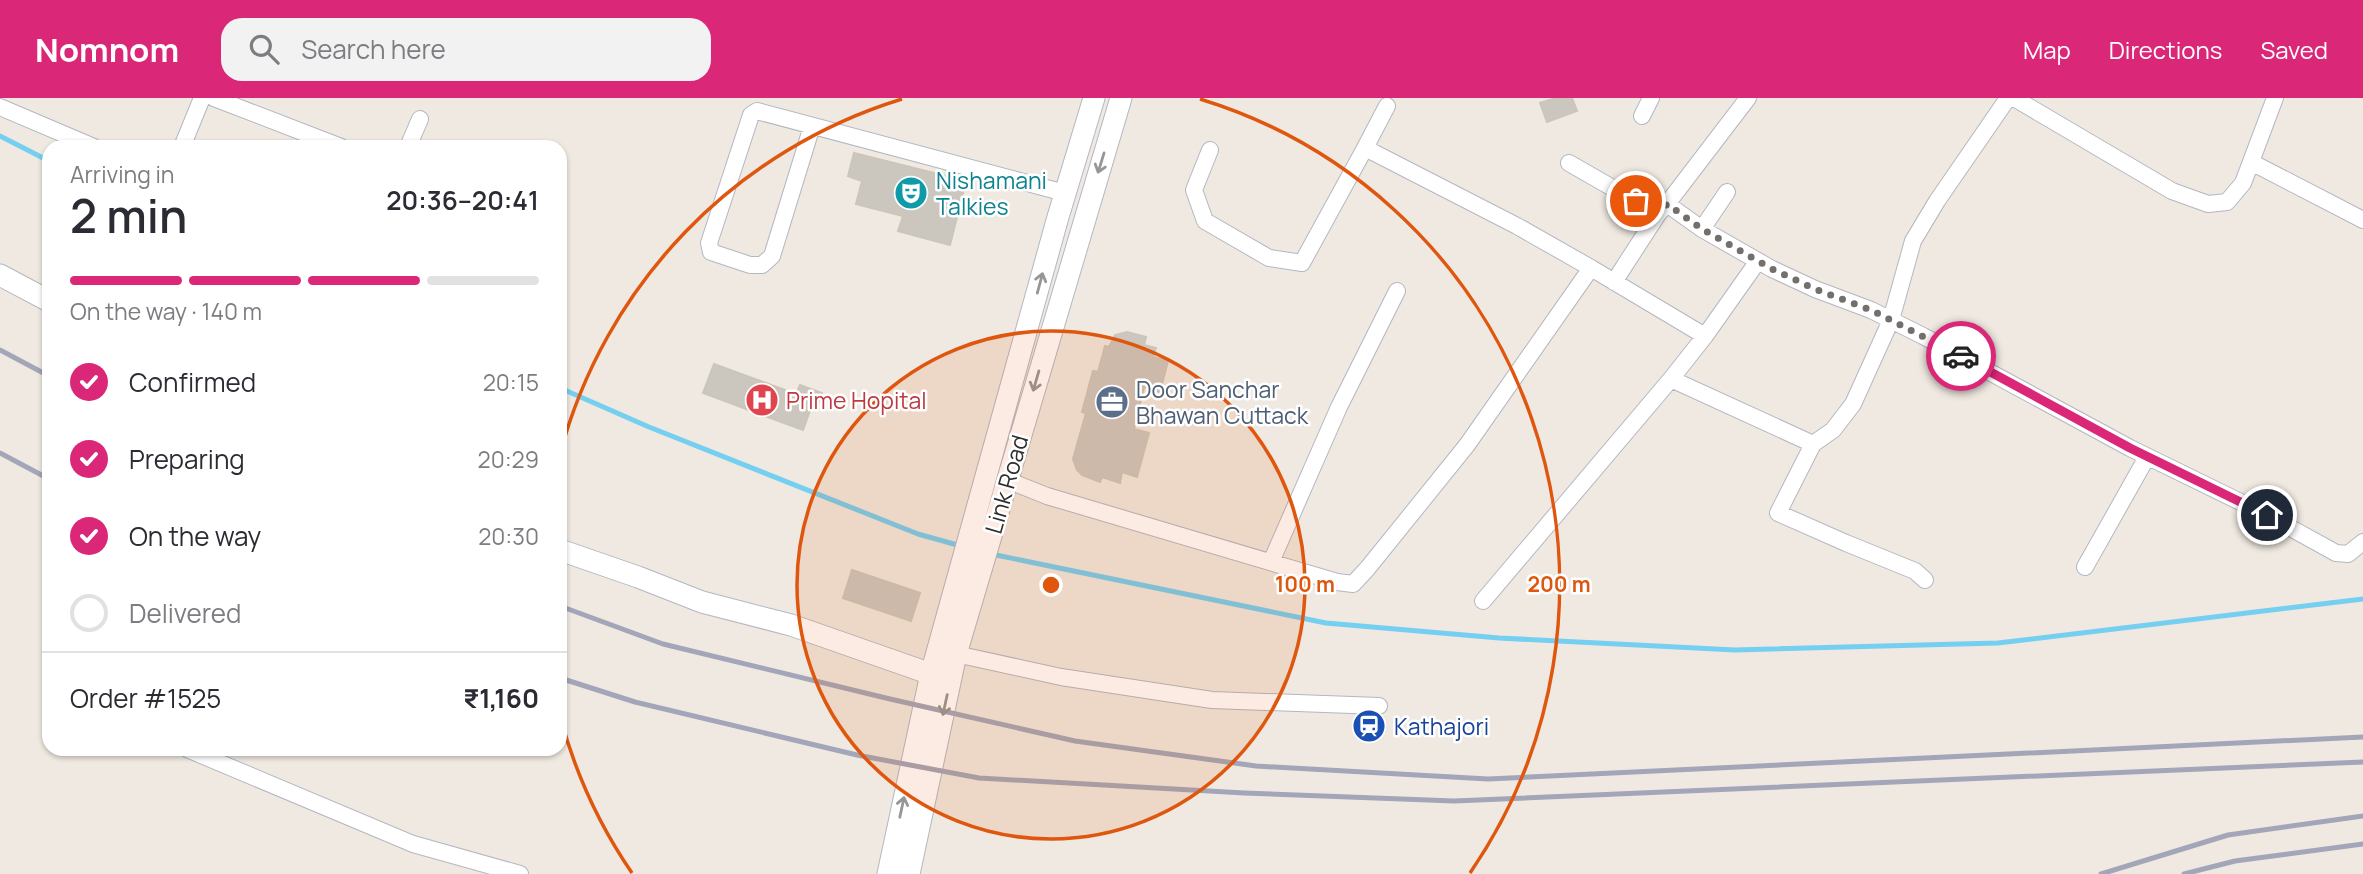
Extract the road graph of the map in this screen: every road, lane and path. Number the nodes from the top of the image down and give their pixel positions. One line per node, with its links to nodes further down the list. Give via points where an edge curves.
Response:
1 (202, 98): 15 (street)
2 (214, 98): 16 (street)
3 (1094, 98): 23 (main road, Link Road)
4 (1121, 98): 38 (main road, Link Road, one-way to 38)
5 (1651, 98): 11 (street)
6 (1748, 98): 24 (street)
7 (2011, 98): 20 (street, via 2172,191 2208,204 2227,202 2243,183); 33 (street, via 1913,242)
8 (2275, 98): 20 (street)
9 (1387, 106): 18 (street)
10 (0, 107): 14 (street)
11 (1642, 116)
12 (420, 119): 17 (street)
13 (812, 126): 13 (street, via 760,111 751,115 709,243 711,252 750,265 762,265 772,256); 23 (street)
14 (78, 140)
15 (185, 140)
16 (323, 140)
17 (411, 140)
18 (1365, 148): 19 (street, via 1302,263 1269,258 1205,221 1194,190); 28 (street)
19 (1210, 150)
20 (2251, 162): 25 (street)
21 (1569, 163): 24 (street)
22 (1727, 192): 26 (street)
23 (1065, 193): 39 (main road, Link Road, one-way to 23)
24 (1662, 209): 26 (street); 30 (street)
25 (2363, 220)
26 (1702, 229): 27 (street)
27 (1758, 261): 33 (street); 34 (street)
28 (1591, 268): 30 (street); 42 (street, via 1467,445 1353,584)
29 (0, 275): 32 (main road)
30 (1614, 282): 34 (street)
31 (1397, 291): 42 (street, via 1339,407)
32 (42, 297)
33 (1891, 320): 36 (street, via 1853,404 1833,430); 37 (street)
34 (1705, 336): 35 (street)
35 (1671, 379): 36 (street); 46 (street)
36 (1814, 444): 45 (street, via 1778,513 1915,570)
37 (2147, 457): 40 (street, via 2336,553 2348,554); 44 (street)
38 (1007, 480): 39 (main road, Link Road); 42 (street)
39 (985, 517): 43 (main road, Link Road)
40 (2363, 542)
41 (567, 552): 48 (main road, via 702,602 791,625)
42 (1271, 562)
43 (971, 567): 47 (main road, Link Road); 48 (main road, Link Road)
44 (2085, 567)
45 (1925, 580)
46 (1483, 601)
47 (956, 654): 49 (street, via 1061,677 1212,700); 53 (main road, Link Road, one-way to 53)
48 (931, 674): 52 (main road, Link Road, one-way to 48)
49 (1378, 706)
50 (204, 756): 51 (street, via 413,844)
51 (520, 874)
52 (888, 874)
53 (909, 874)

